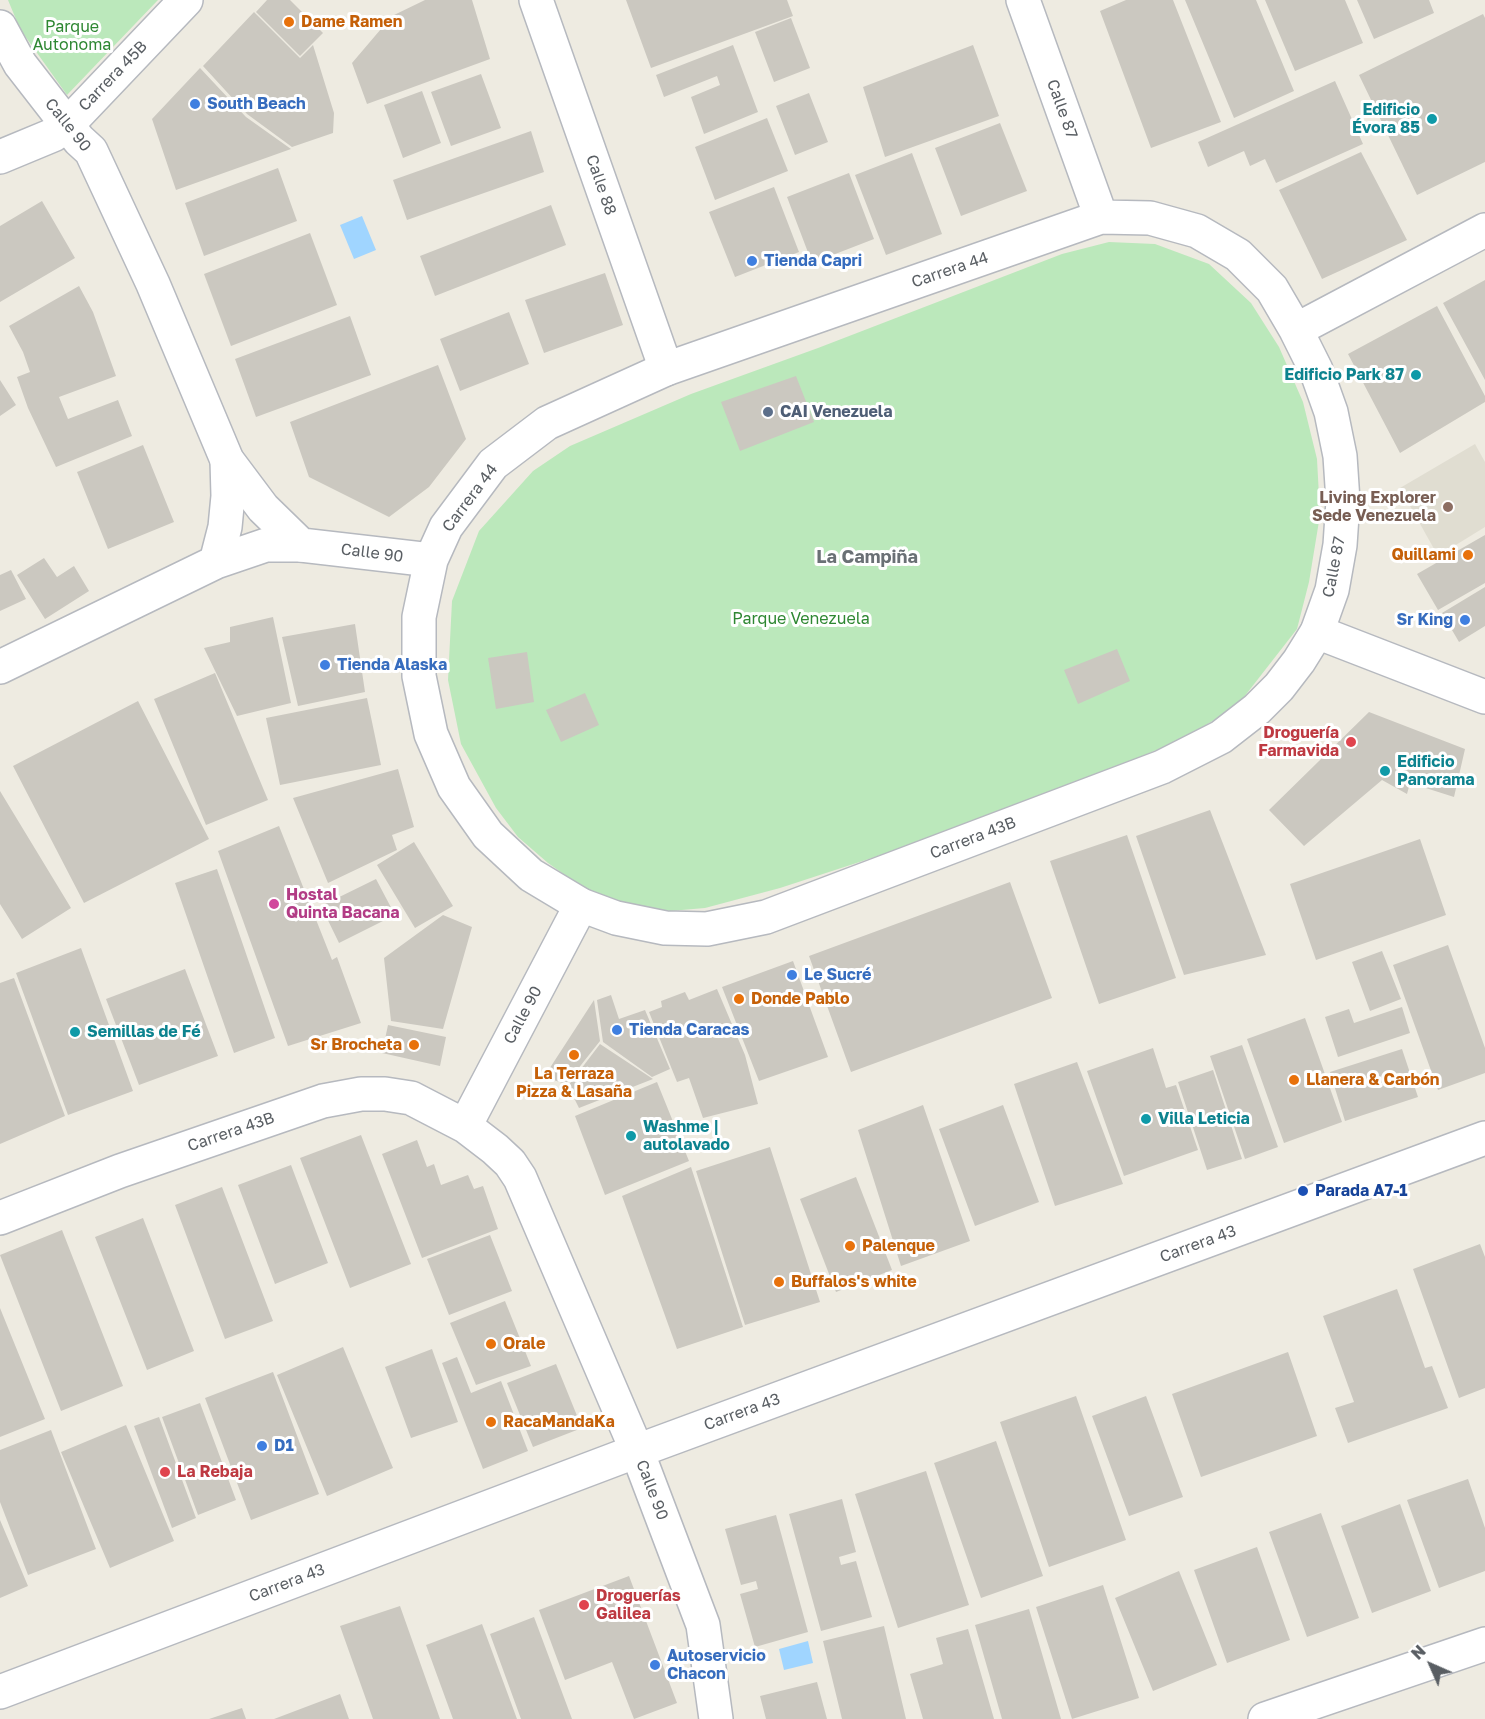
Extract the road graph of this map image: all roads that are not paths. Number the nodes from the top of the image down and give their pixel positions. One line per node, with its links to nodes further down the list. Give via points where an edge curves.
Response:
1 (186, 0): 5 (street, Carrera 45B)
2 (536, 0): 10 (street, Calle 88)
3 (1023, 0): 7 (street, Calle 87)
4 (0, 27): 5 (street, Calle 90, via 20,64)
5 (67, 125): 6 (street, Carrera 45B, via 54,135); 11 (street, Calle 90, via 91,151 112,195)
6 (0, 157)
7 (1101, 217): 9 (street, Carrera 44, via 1150,218 1197,231 1238,255 1272,289); 10 (street, Carrera 44)
8 (1485, 230): 9 (street)
9 (1296, 330): 15 (street, Calle 87, via 1331,412 1340,456 1340,545 1332,590)
10 (666, 369): 13 (street, Carrera 44, via 547,423 493,464 446,527)
11 (226, 460): 12 (street, Calle 90, via 263,508); 14 (street, Calle 90, via 225,527)
12 (301, 545): 13 (street, Calle 90); 14 (street, via 266,545)
13 (431, 560): 18 (street, via 419,617 419,676 430,734 454,787 488,835 531,875)
14 (216, 562): 16 (street)
15 (1317, 632): 17 (street); 18 (street, Carrera 43B, via 1279,687 1221,737 1161,767 766,917 707,929 665,928 616,918)
16 (0, 667)
17 (1485, 696)
18 (581, 905): 19 (street, Calle 90)
19 (465, 1126): 21 (street, Carrera 43B, via 411,1098 385,1094 323,1101 120,1171); 22 (street, Calle 90, via 503,1156 520,1178)
20 (1485, 1138): 22 (street, Carrera 43)
21 (0, 1218)
22 (637, 1451): 24 (street, Carrera 43); 25 (street, Calle 90, via 703,1625)
23 (1485, 1644): 26 (street)
24 (0, 1692)
25 (716, 1719)
26 (1265, 1719)

